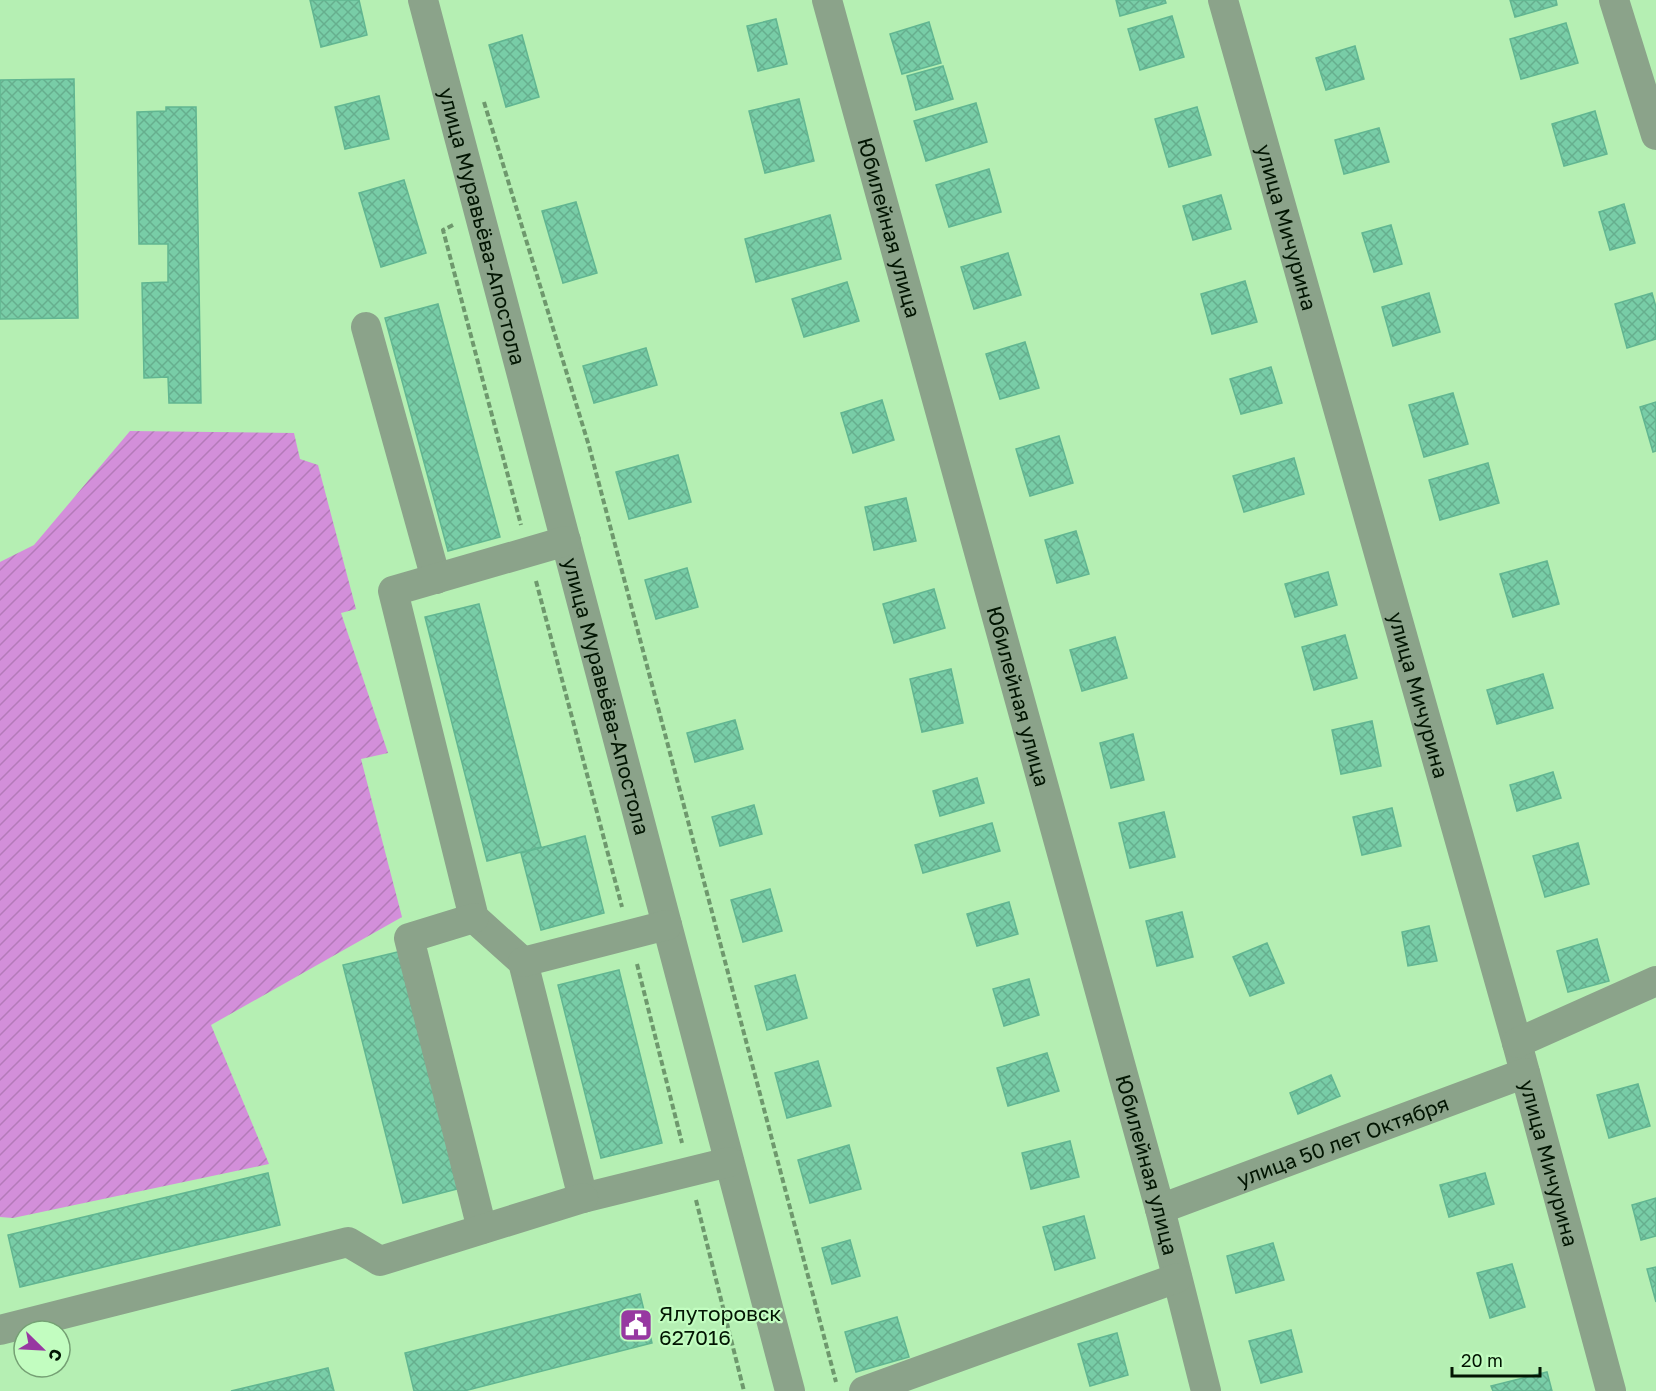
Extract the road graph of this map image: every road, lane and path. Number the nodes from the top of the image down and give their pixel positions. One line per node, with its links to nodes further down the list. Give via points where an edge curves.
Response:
1 (423, 0): 8 (street, улица Муравьёва-Апостола)
2 (827, 0): 23 (street, Юбилейная улица)
3 (1223, 0): 18 (street, улица Мичурина)
4 (1614, 0): 6 (street)
5 (483, 99): 7 (path)
6 (1656, 135)
7 (513, 198): 8 (path); 29 (path, via 589,446)
8 (479, 213): 10 (street, улица Муравьёва-Апостола); 11 (path, via 443,230)
9 (366, 327): 12 (street)
10 (566, 542): 11 (street); 14 (street, улица Муравьёва-Апостола)
11 (528, 553): 12 (street); 15 (path)
12 (436, 579): 13 (street, via 393,591)
13 (474, 918): 16 (street); 24 (street, via 409,938)
14 (667, 925): 15 (street); 20 (street, улица Муравьёва-Апостола)
15 (629, 934): 16 (street); 21 (path)
16 (523, 962): 22 (street)
17 (1656, 981): 18 (street)
18 (1517, 1043): 19 (street, улица Мичурина)
19 (1525, 1073): 23 (street, улица 50 лет Октября); 32 (street, улица Мичурина)
20 (729, 1162): 21 (street); 28 (street, улица Муравьёва-Апостола)
21 (689, 1172): 22 (street); 27 (path)
22 (584, 1198): 24 (street)
23 (1160, 1209): 25 (street, Юбилейная улица)
24 (482, 1229): 26 (street, via 380,1261 348,1242)
25 (1177, 1278): 30 (street); 31 (street, Юбилейная улица)
26 (0, 1330)
27 (744, 1391)
28 (790, 1391)
29 (839, 1391)
30 (864, 1391)
31 (1206, 1391)
32 (1611, 1391)

